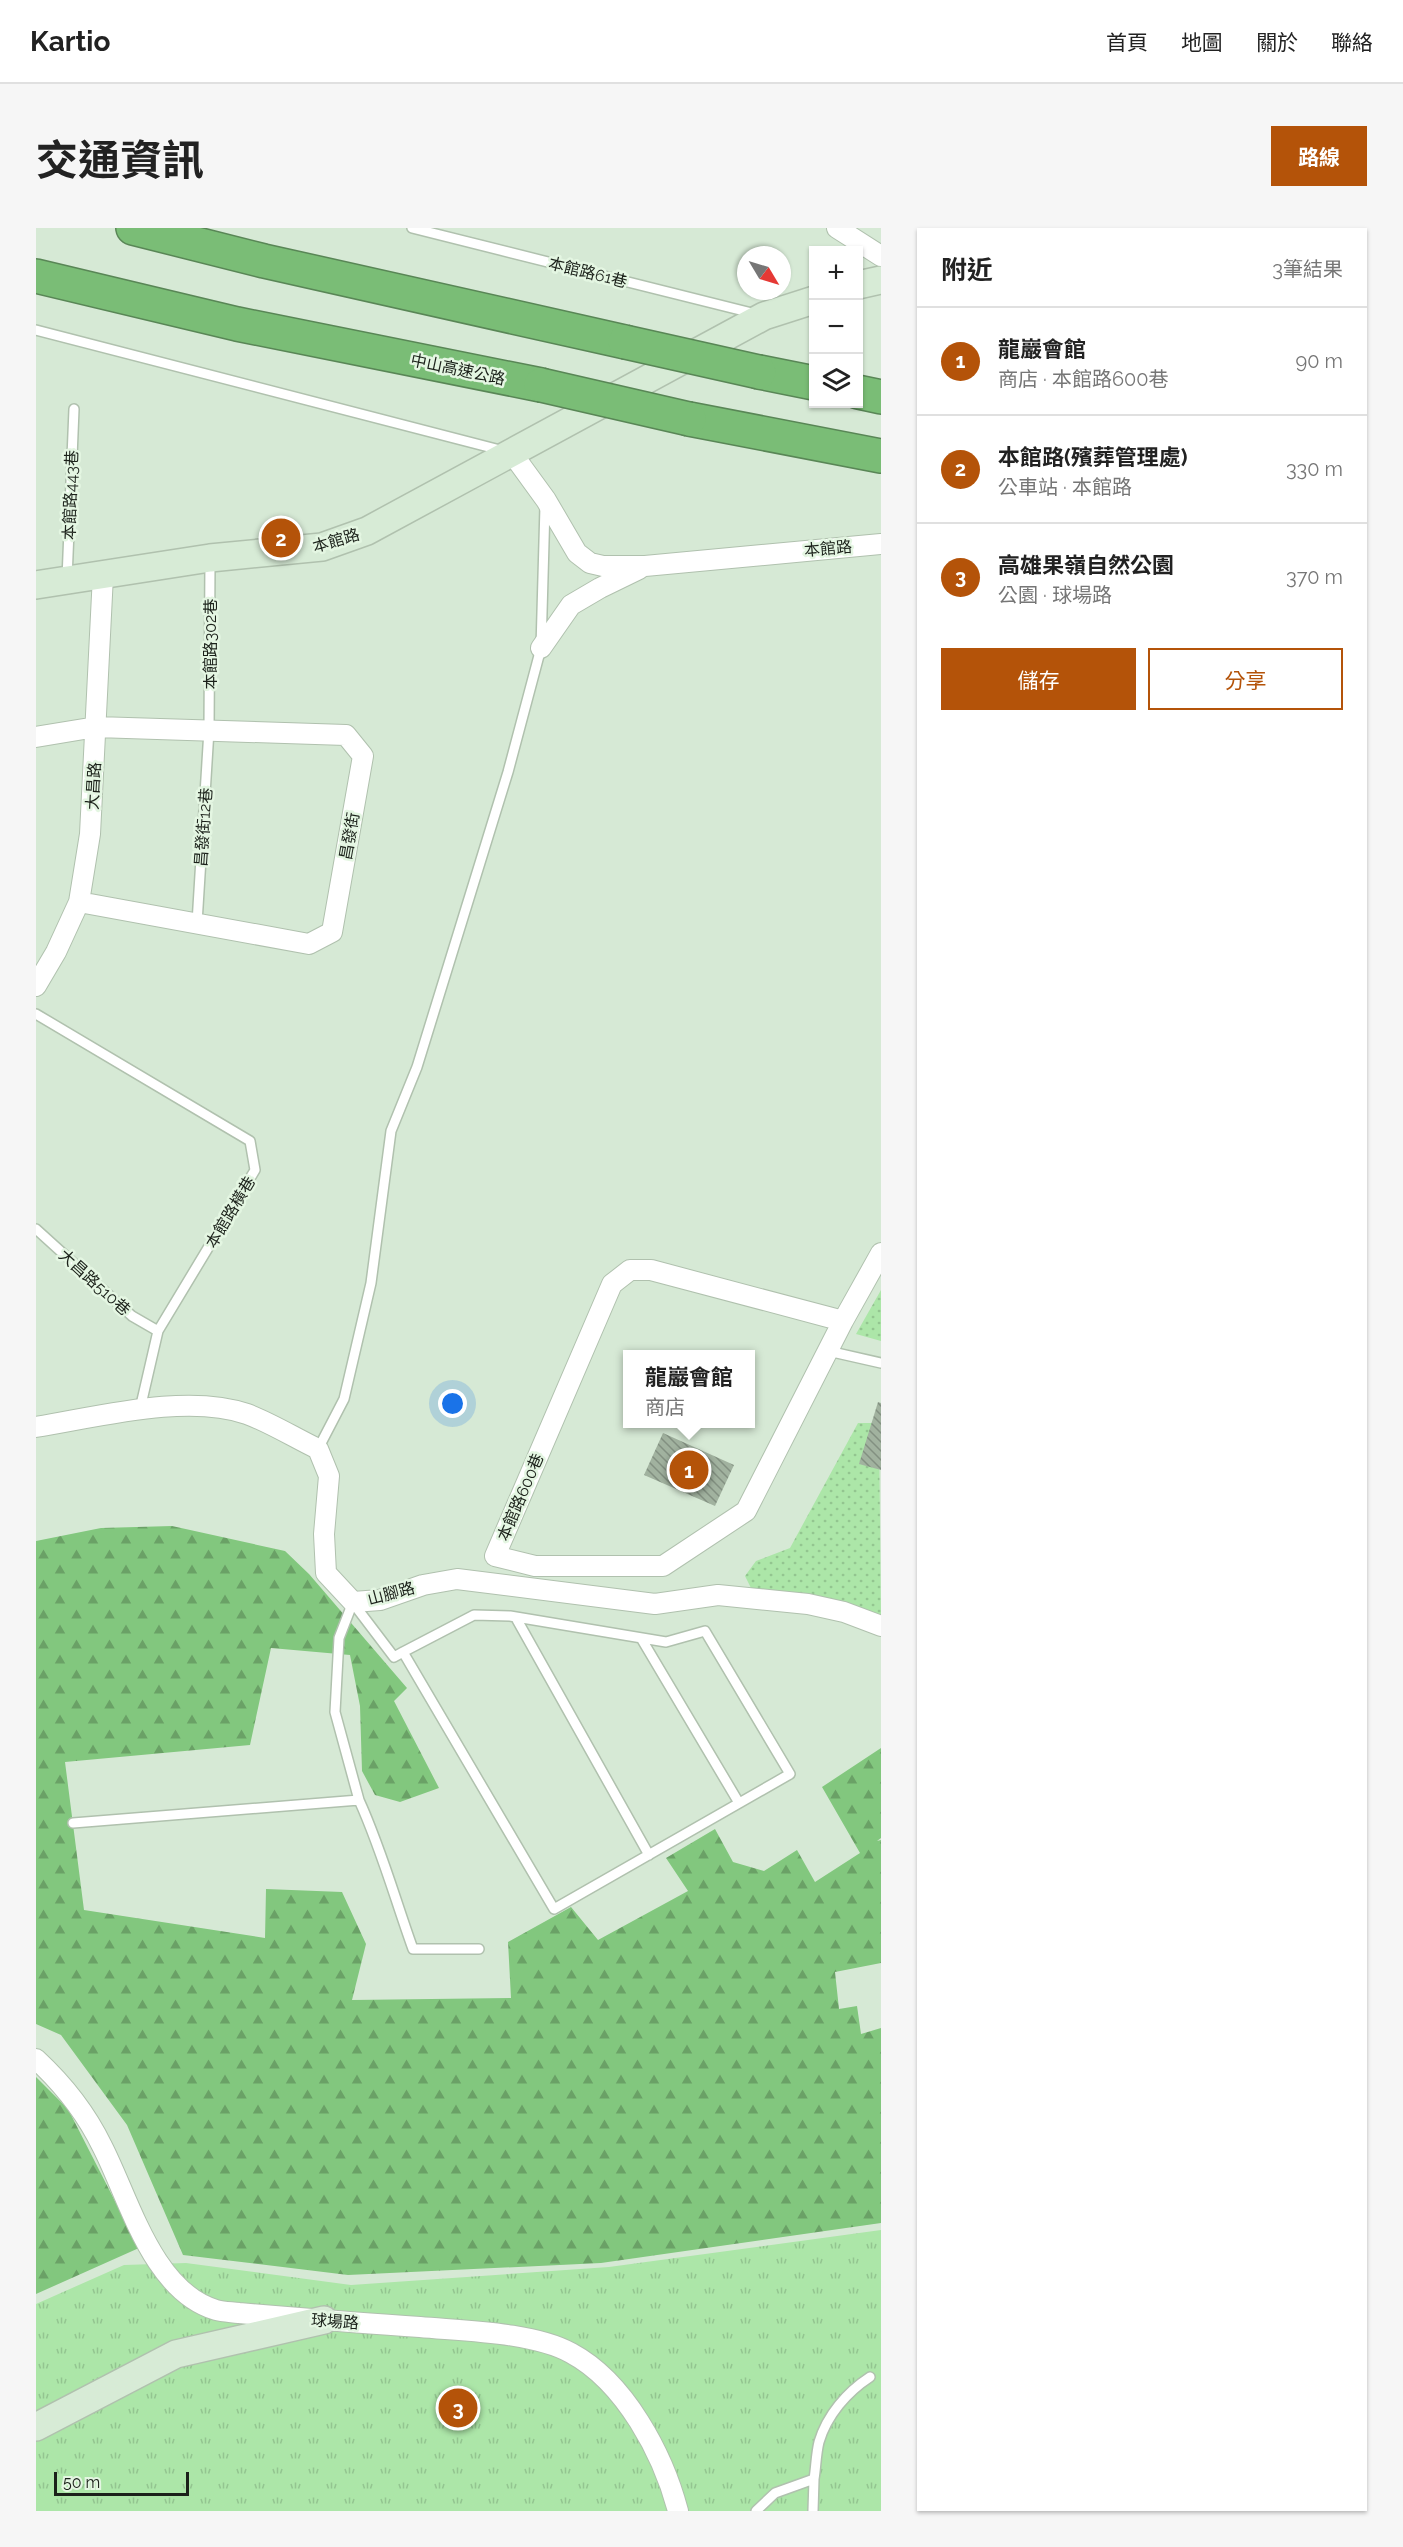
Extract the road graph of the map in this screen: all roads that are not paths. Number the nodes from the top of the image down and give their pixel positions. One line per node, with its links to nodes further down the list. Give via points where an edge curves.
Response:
1 (133, 228): 11 (highway, bridge, via 264,261)
2 (412, 228): 9 (lane, 本館路61巷)
3 (837, 228): 4 (street)
4 (881, 256)
5 (36, 276): 16 (highway, 中山高速公路, bridge, via 237,324)
6 (881, 280): 7 (street)
7 (863, 284)
8 (809, 301): 9 (street, 本館路)
9 (764, 316): 15 (street, 本館路)
10 (36, 330): 15 (lane)
11 (809, 382)
12 (863, 393): 13 (highway)
13 (881, 397)
14 (74, 409): 22 (lane, 本館路443巷)
15 (511, 452): 17 (street, 本館路); 19 (street, 本館路, via 367,531 322,547)
16 (881, 456)
17 (546, 500): 20 (street, 本館路, via 577,553 590,563); 24 (lane)
18 (881, 544): 20 (street, 本館路)
19 (210, 558): 21 (street, 本館路); 26 (lane, 本館路302巷)
20 (645, 566): 24 (street, via 571,605)
21 (104, 575): 22 (street, 本館路); 25 (street, 大昌路)
22 (67, 581): 23 (street, 本館路)
23 (36, 585)
24 (541, 648): 40 (lane, via 508,772 417,1067 391,1131 371,1283 344,1399)
25 (96, 727): 26 (street, 昌發街); 27 (street, 昌發街); 28 (street, 大昌路, via 90,834)
26 (210, 730): 29 (lane, 昌發街12巷); 29 (street, 昌發街, via 346,735 363,756 332,932 309,944)
27 (36, 737)
28 (79, 902): 29 (street, 昌發街); 30 (street, 大昌路)
29 (197, 923)
30 (36, 986)
31 (36, 1014): 35 (lane, 本館路橫巷, via 250,1141 255,1170)
32 (36, 1229): 35 (lane, 大昌路510巷, via 132,1316)
33 (881, 1253): 34 (street, 本館路600巷)
34 (843, 1321): 36 (street, 本館路600巷); 36 (street, 本館路600巷, via 651,1270 630,1270 612,1284 495,1556 535,1566 663,1566 746,1511)
35 (158, 1331): 38 (lane, 本館路橫巷)
36 (828, 1351): 37 (lane)
37 (881, 1362)
38 (140, 1410): 39 (street); 40 (street, via 205,1405 246,1414)
39 (36, 1427)
40 (318, 1449): 41 (street, 山腳路, via 329,1476 324,1534 326,1573)
41 (353, 1602): 43 (street, 山腳路, via 380,1600 423,1585 457,1579 655,1604 718,1594 808,1604); 45 (lane, via 394,1657); 46 (lane, via 339,1638 335,1712)
42 (516, 1618): 44 (lane); 45 (lane, via 474,1615); 49 (lane)
43 (881, 1626)
44 (641, 1638): 47 (lane); 47 (lane, via 666,1642 705,1631 790,1774)
45 (403, 1652): 49 (lane, via 554,1908)
46 (359, 1800): 48 (lane); 50 (lane, via 377,1840 413,1949)
47 (739, 1803): 49 (lane)
48 (73, 1823)
49 (649, 1855)
50 (479, 1949)
51 (36, 2059): 52 (street, 球場路, via 89,2121 138,2228 171,2279 215,2310)
52 (324, 2320): 54 (street, via 176,2354); 56 (street, 球場路, via 476,2332 537,2341 572,2353 628,2404 649,2438)
53 (870, 2377): 55 (lane, via 845,2397 829,2421 819,2442)
54 (36, 2427)
55 (814, 2479): 57 (lane, via 775,2493); 58 (lane)
56 (678, 2511)
57 (756, 2511)
58 (813, 2511)

